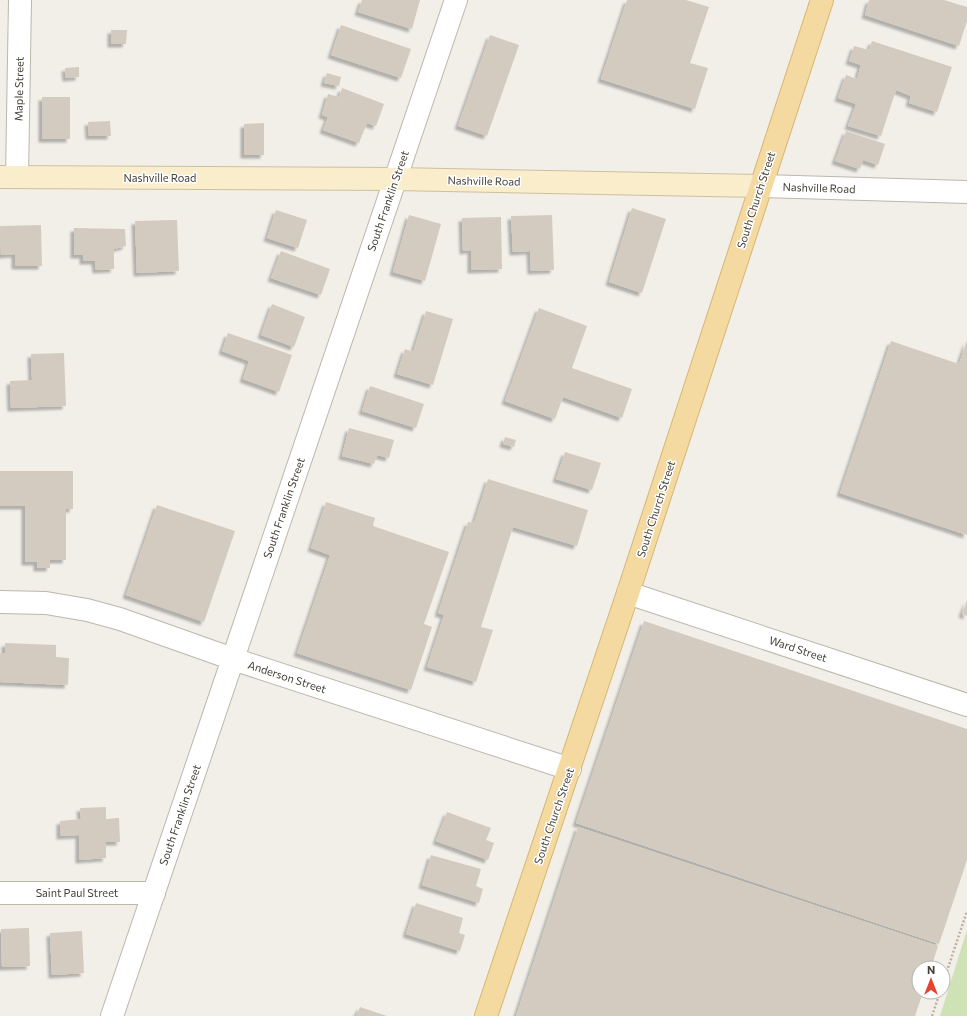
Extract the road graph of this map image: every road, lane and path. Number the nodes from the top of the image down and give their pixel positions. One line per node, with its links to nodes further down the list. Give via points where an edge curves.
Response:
1 (20, 0): 4 (street, Maple Street)
2 (456, 0): 5 (street, South Franklin Street)
3 (822, 0): 6 (main road, South Church Street)
4 (9, 177): 5 (main road, Nashville Road)
5 (395, 179): 6 (main road, Nashville Road); 10 (street, South Franklin Street)
6 (760, 186): 7 (street, Nashville Road); 8 (main road, South Church Street)
7 (967, 192)
8 (628, 593): 11 (street, Ward Street); 12 (main road, South Church Street)
9 (0, 602): 10 (street, Anderson Street, via 46,603 88,610)
10 (233, 660): 12 (street, Anderson Street); 14 (street, South Franklin Street)
11 (967, 706)
12 (570, 769): 19 (main road, South Church Street)
13 (0, 893): 14 (street, Saint Paul Street)
14 (154, 893): 18 (street, South Franklin Street)
15 (967, 911): 16 (path)
16 (951, 960)
17 (937, 1000): 20 (path)
18 (112, 1016)
19 (486, 1016)
20 (932, 1016)

